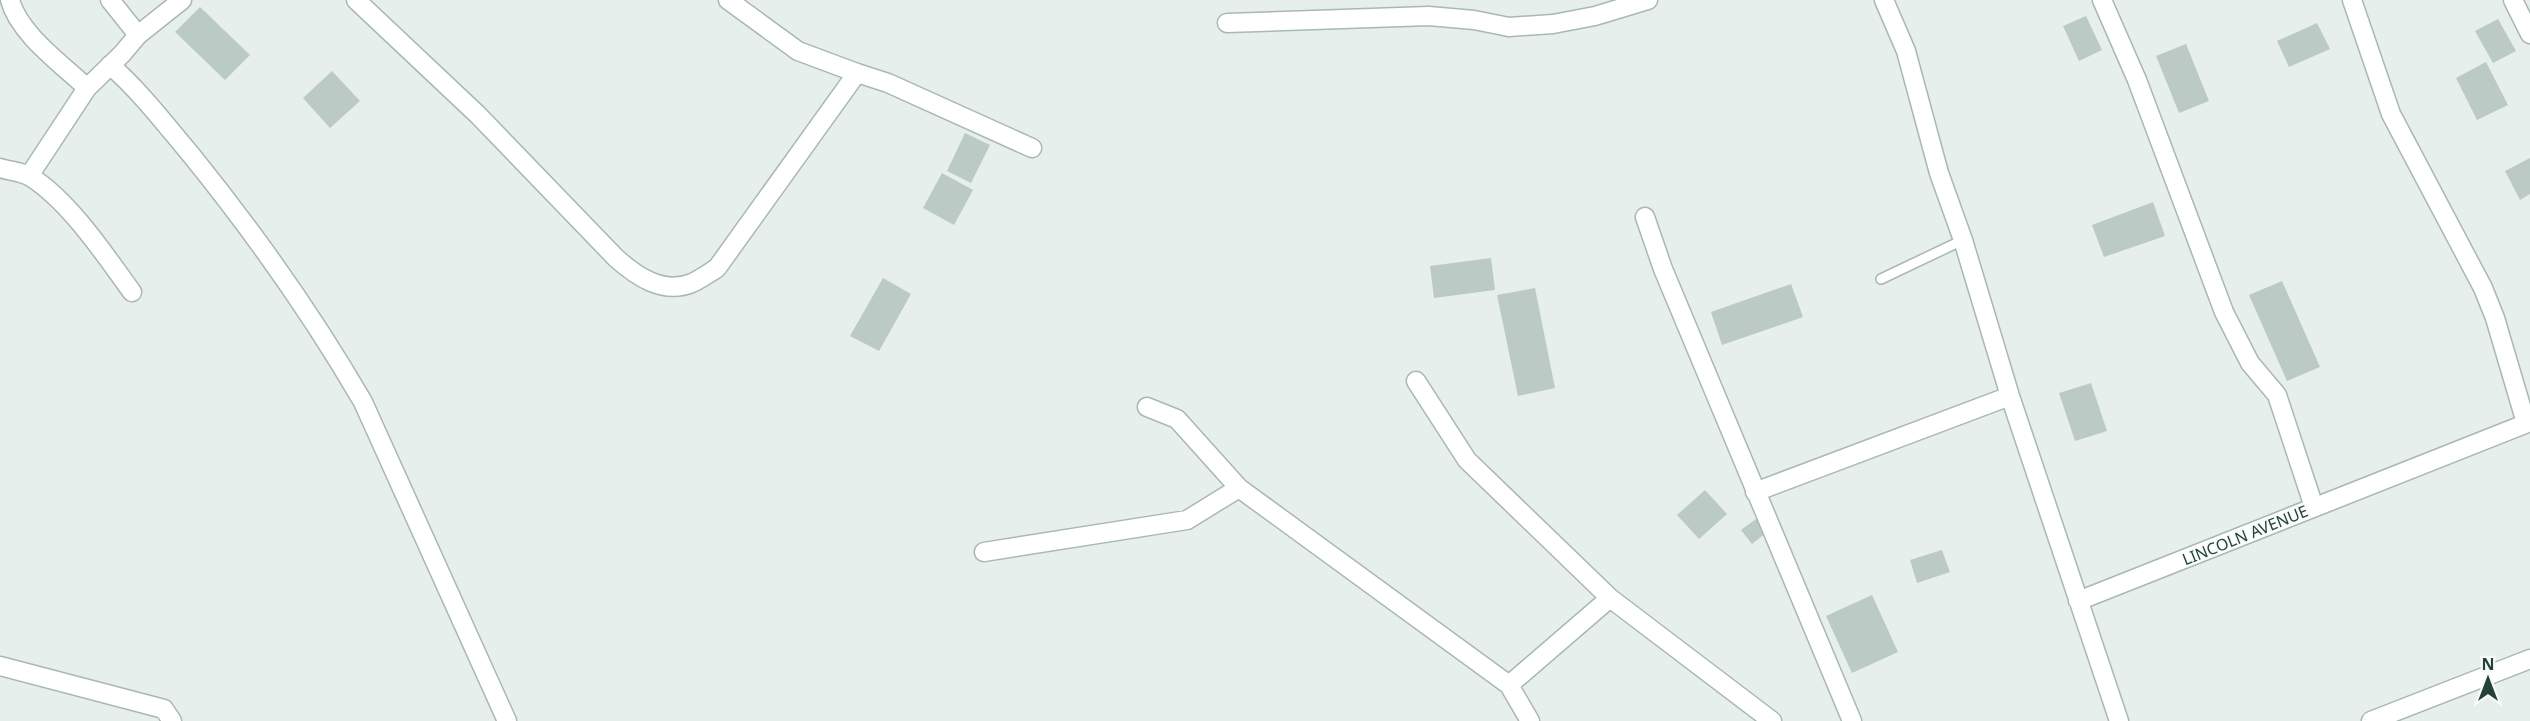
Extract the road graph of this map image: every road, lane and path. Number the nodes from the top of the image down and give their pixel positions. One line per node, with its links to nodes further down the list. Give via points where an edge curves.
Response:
1 (10, 0): 16 (street, via 13,12 28,32)
2 (110, 0): 12 (street)
3 (182, 0): 12 (street)
4 (356, 0): 15 (street, via 478,115 616,258 636,276 663,286 691,283 717,268)
5 (728, 0): 15 (street, via 798,51)
6 (1648, 0): 11 (street, via 1574,20 1509,27 1429,16)
7 (1884, 0): 21 (street, via 1906,51 1939,173)
8 (2102, 0): 30 (street, via 2137,80 2224,312 2250,363 2277,395)
9 (2352, 0): 27 (street, via 2391,114 2483,288)
10 (2513, 0): 13 (street)
11 (1227, 23)
12 (138, 34): 14 (street)
13 (2530, 34)
14 (110, 65): 16 (street); 38 (street, via 135,87 219,190 334,353 363,402)
15 (857, 73): 17 (street, via 888,83)
16 (87, 88): 19 (street)
17 (1032, 148)
18 (0, 168): 19 (street)
19 (29, 176): 23 (street, via 94,241)
20 (1645, 217): 29 (street)
21 (1963, 240): 22 (lane); 25 (street)
22 (1881, 279)
23 (132, 292)
24 (1416, 381): 32 (street, via 1467,460)
25 (2010, 396): 29 (street); 33 (street)
26 (1147, 407): 28 (street, via 1177,419)
27 (2528, 423): 30 (street, LINCOLN AVENUE)
28 (1239, 488): 31 (street, via 1187,520); 36 (street)
29 (1755, 492): 41 (street)
30 (2314, 507): 33 (street, LINCOLN AVENUE)
31 (984, 552)
32 (1610, 598): 36 (street); 40 (street)
33 (2078, 601): 42 (street)
34 (2530, 659): 43 (street)
35 (0, 666): 37 (street, via 164,709)
36 (1509, 685): 39 (street)
37 (172, 721)
38 (507, 721)
39 (1530, 721)
40 (1772, 721)
41 (1852, 721)
42 (2119, 721)
43 (2371, 721)

